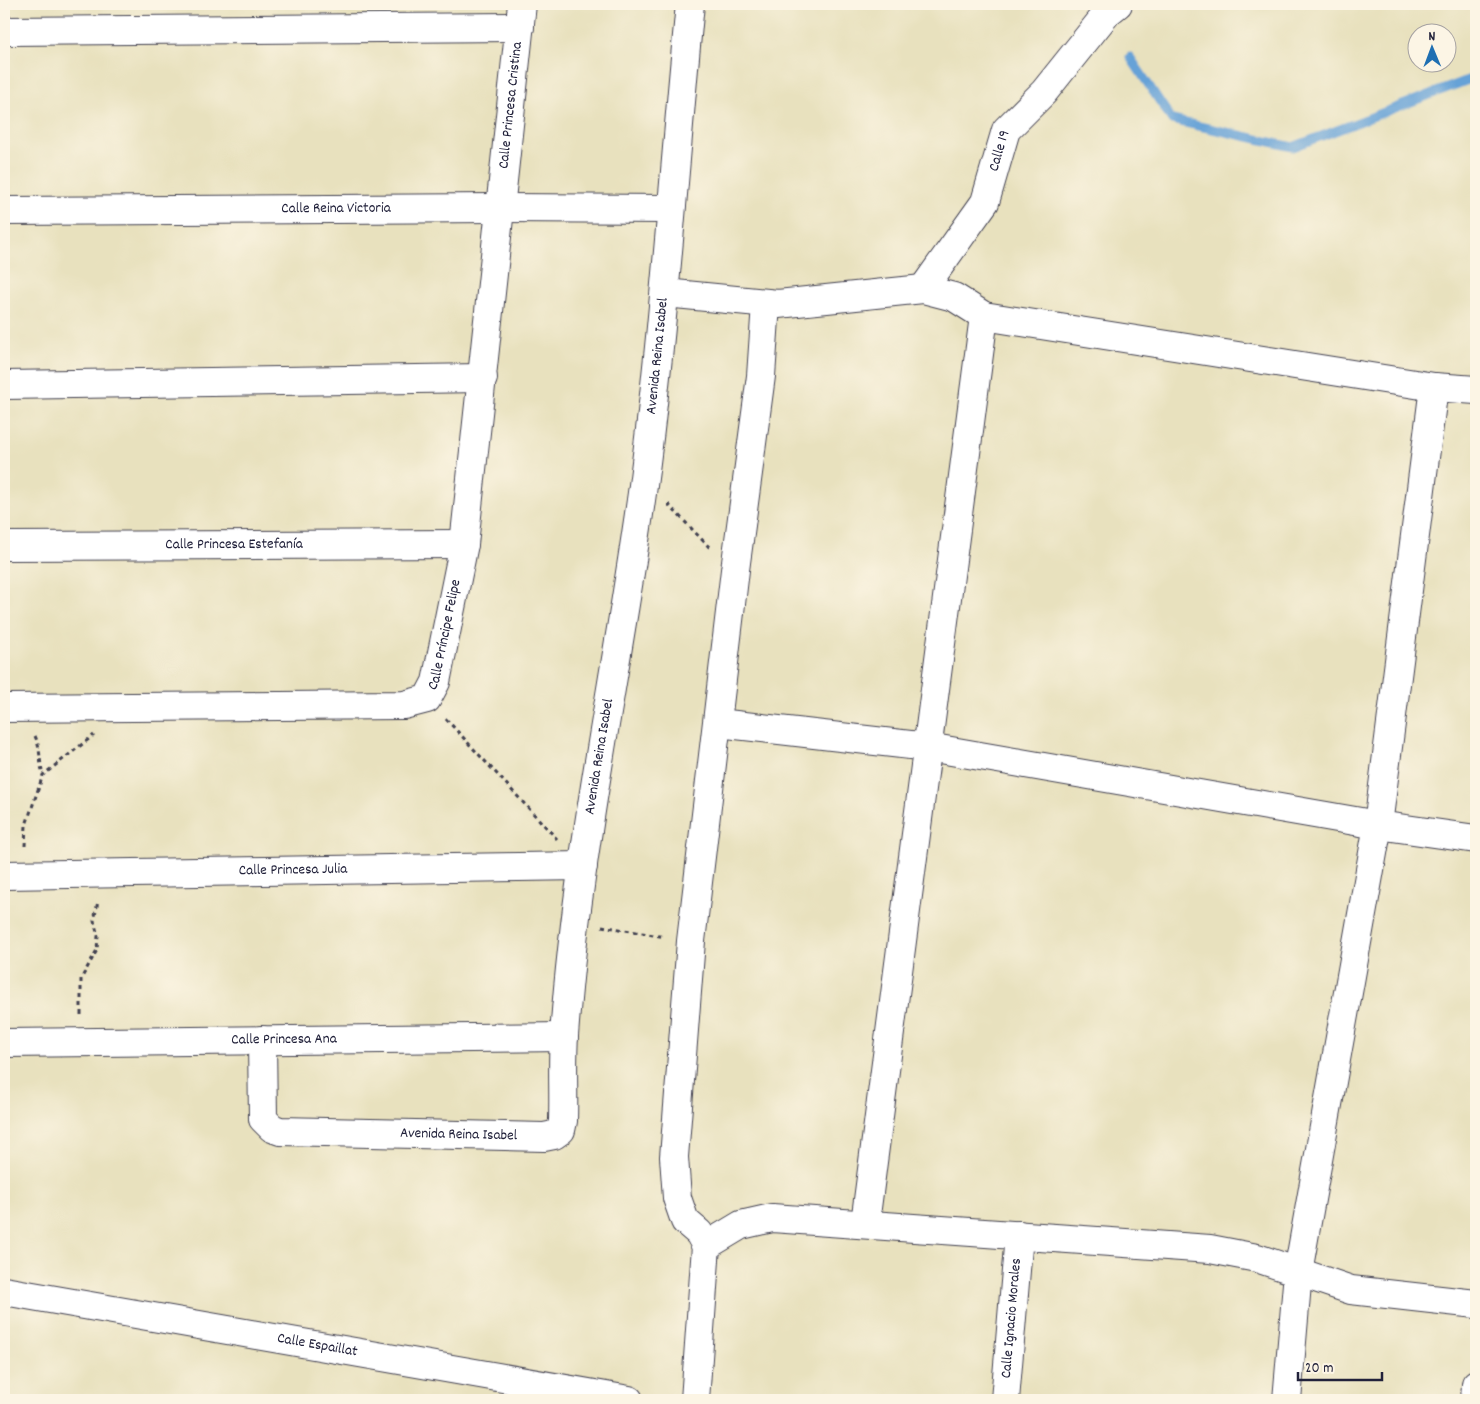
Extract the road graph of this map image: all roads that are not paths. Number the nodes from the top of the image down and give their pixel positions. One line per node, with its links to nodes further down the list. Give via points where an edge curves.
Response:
1 (690, 4): 6 (street, Avenida Reina Isabel)
2 (1118, 4): 8 (street, Calle 19, via 1108,12 1044,92 1006,130 985,202)
3 (521, 15): 4 (street); 5 (street, Calle Princesa Cristina)
4 (4, 31)
5 (498, 208): 6 (street, Calle Reina Victoria); 7 (street, Calle Reina Victoria); 12 (street, Calle Príncipe Felipe)
6 (670, 209): 9 (street, Avenida Reina Isabel)
7 (4, 211)
8 (923, 289): 10 (street); 11 (street, via 954,297)
9 (665, 293): 10 (street); 23 (street, Avenida Reina Isabel, via 642,494)
10 (766, 304): 19 (street, via 761,376)
11 (984, 316): 14 (street); 20 (street)
12 (483, 378): 13 (street); 16 (street, Calle Príncipe Felipe)
13 (4, 386)
14 (1434, 387): 15 (street); 21 (street)
15 (1476, 390)
16 (464, 544): 17 (street, Calle Princesa Estefanía); 18 (street, Calle Príncipe Felipe, via 436,682 427,699 404,705)
17 (4, 546)
18 (13, 708)
19 (718, 722): 20 (street); 30 (street, via 691,942 674,1157 677,1198 685,1221 699,1233)
20 (928, 746): 21 (street); 28 (street)
21 (1378, 825): 22 (street); 31 (street)
22 (1476, 839)
23 (583, 866): 24 (street, Calle Princesa Julia); 25 (street, Avenida Reina Isabel)
24 (14, 874)
25 (564, 1037): 26 (street, Calle Princesa Ana); 26 (street, Avenida Reina Isabel, via 563,1121 561,1130 544,1137 280,1131 263,1119)
26 (262, 1040): 27 (street, Calle Princesa Ana)
27 (4, 1043)
28 (865, 1223): 29 (street); 30 (street, via 772,1218 741,1226)
29 (1019, 1235): 31 (street, via 1210,1249 1257,1258); 37 (street, Calle Ignacio Morales)
30 (706, 1246): 36 (street)
31 (1298, 1272): 33 (street, via 1351,1290); 38 (street)
32 (4, 1291): 35 (street, Calle Espaillat)
33 (1476, 1304)
34 (1476, 1384): 39 (street)
35 (629, 1400)
36 (695, 1400)
37 (1006, 1400)
38 (1287, 1400)
39 (1475, 1400)

